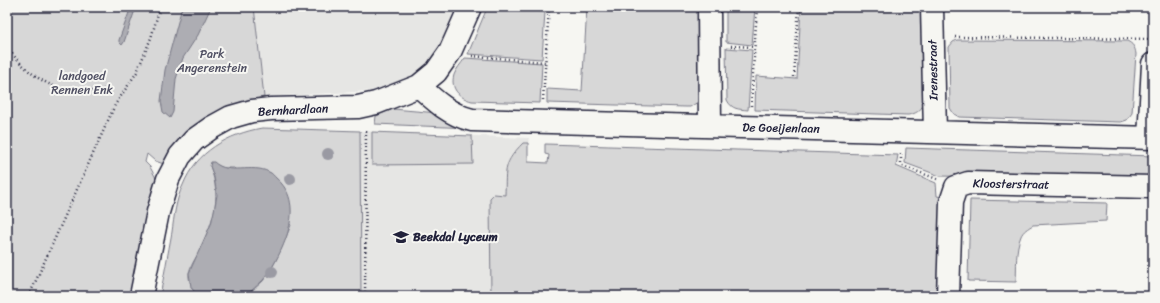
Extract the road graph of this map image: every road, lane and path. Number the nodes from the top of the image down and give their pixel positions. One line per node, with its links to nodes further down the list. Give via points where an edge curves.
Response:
1 (160, 7): 27 (path, via 138,72 115,105)
2 (470, 7): 12 (street, Bernhardlaan)
3 (514, 7): 8 (path)
4 (709, 7): 20 (street)
5 (757, 7): 21 (path)
6 (799, 7): 15 (path)
7 (932, 7): 9 (street, Irenestraat)
8 (549, 8): 13 (path)
9 (933, 36): 10 (path); 22 (street, Irenestraat)
10 (1153, 39)
11 (7, 47): 17 (path, via 37,78 60,89 83,93)
12 (448, 55): 13 (path); 16 (street, Bernhardlaan, via 436,72)
13 (545, 62): 19 (path)
14 (1153, 64): 23 (street)
15 (794, 77)
16 (419, 86): 18 (street, Bernhardlaan); 19 (street, De Goeijenlaan, via 438,104 461,117 472,120)
17 (106, 89)
18 (366, 106): 28 (street, Bernhardlaan, via 252,111 231,117 194,140 180,156 168,179 158,212); 29 (path)
19 (542, 122): 20 (street, De Goeijenlaan)
20 (710, 126): 21 (street, De Goeijenlaan)
21 (750, 127): 22 (street, De Goeijenlaan)
22 (935, 132): 23 (street, De Goeijenlaan)
23 (1151, 138)
24 (903, 166): 25 (path)
25 (938, 180)
26 (1153, 187): 30 (street, Kloosterstraat, via 968,183 956,187 951,202)
27 (29, 296)
28 (141, 296)
29 (365, 296)
30 (948, 296)

